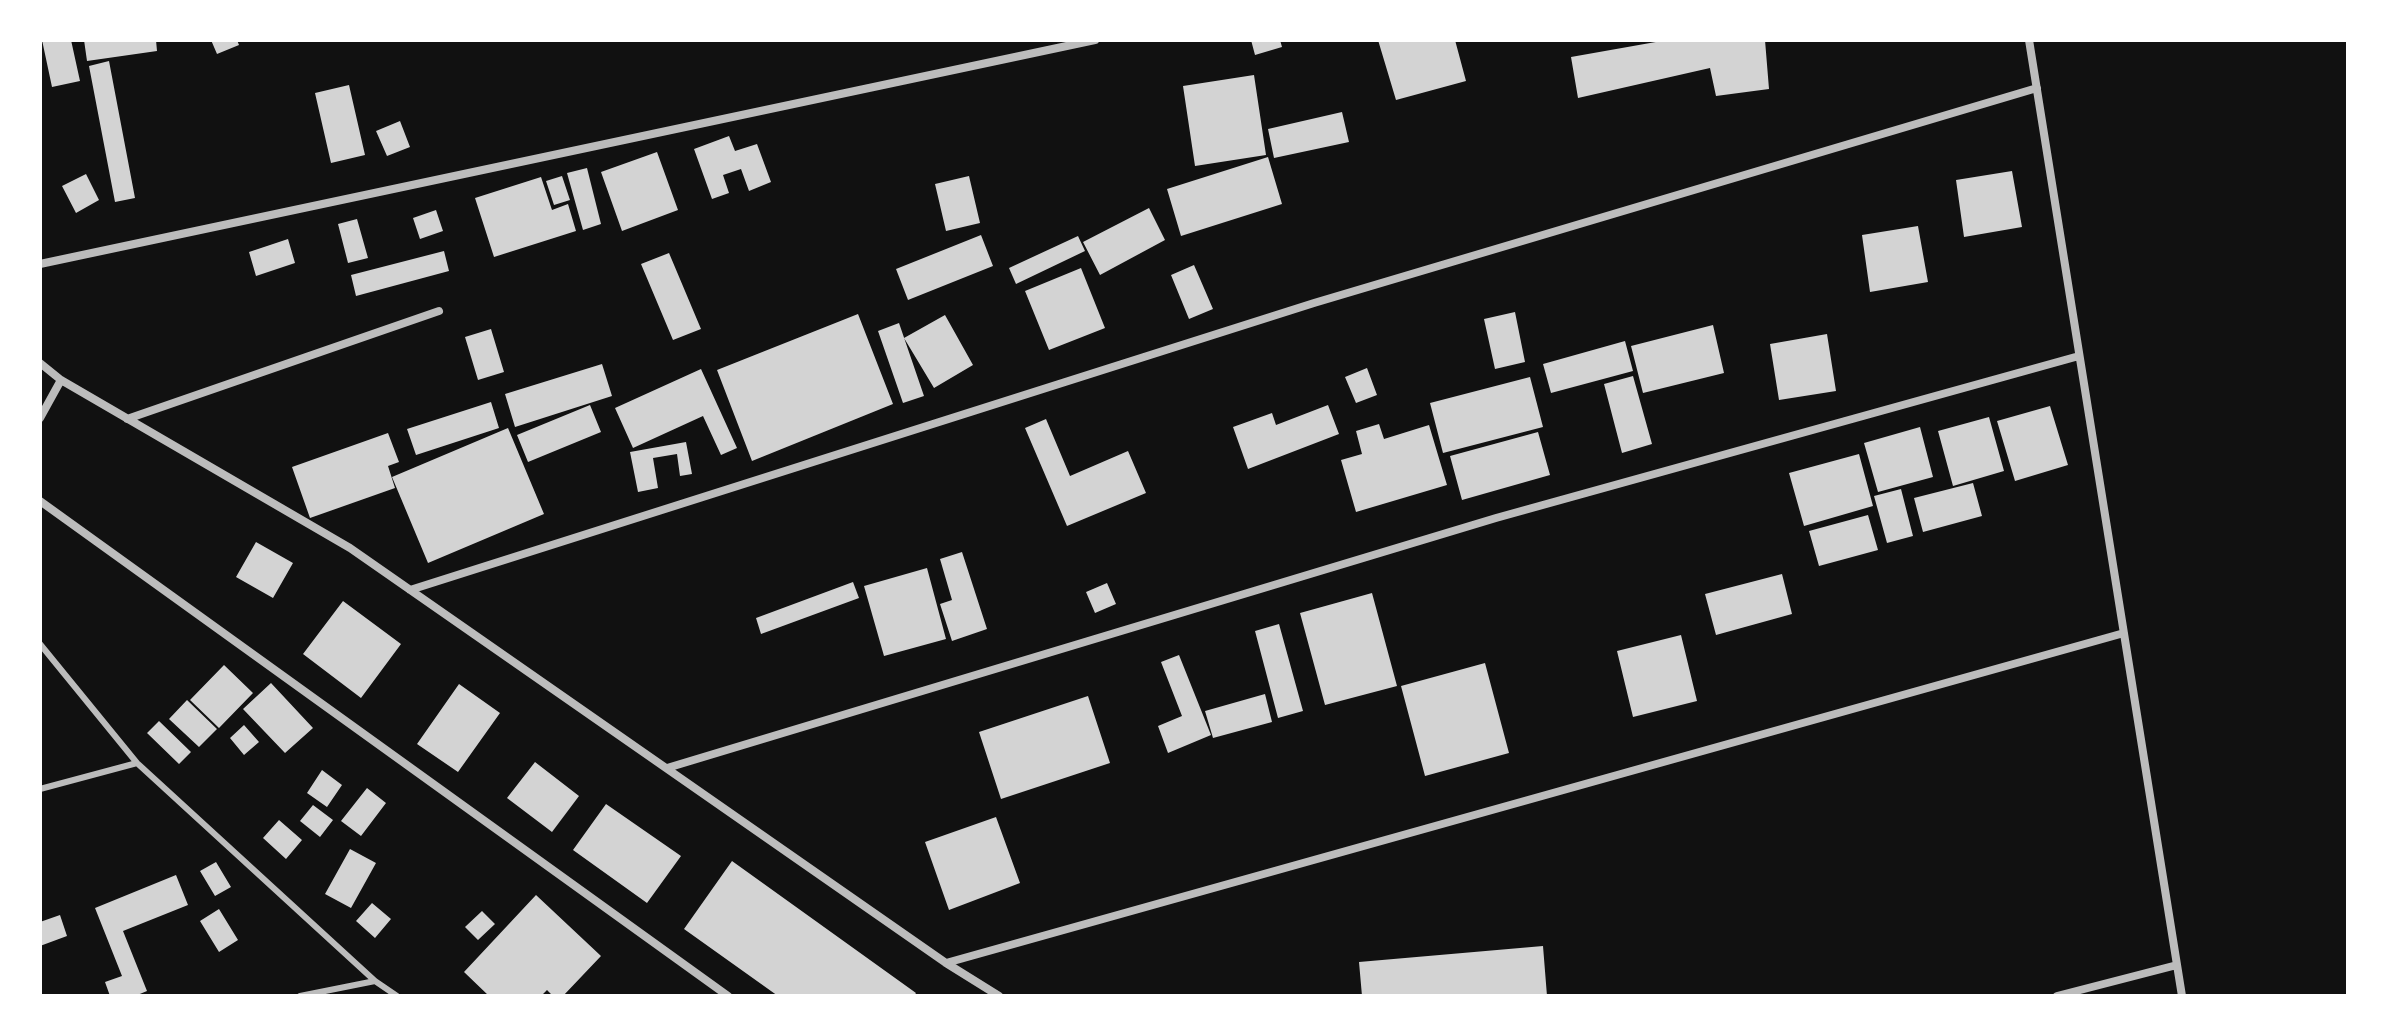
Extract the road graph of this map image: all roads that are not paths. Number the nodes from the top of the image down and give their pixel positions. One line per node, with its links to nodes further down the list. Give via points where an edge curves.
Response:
1 (1095, 40): 4 (street)
2 (2029, 40): 3 (street)
3 (2037, 88): 6 (street); 12 (street, via 1314,303)
4 (40, 264)
5 (439, 311): 10 (street)
6 (2079, 356): 13 (street); 16 (street, via 1481,523)
7 (40, 363): 8 (street)
8 (61, 380): 9 (street); 10 (street)
9 (40, 418)
10 (127, 419): 12 (street, via 350,548)
11 (40, 501): 23 (street)
12 (410, 590): 16 (street)
13 (2124, 633): 18 (street); 19 (street)
14 (40, 644): 15 (lane)
15 (137, 763): 17 (lane); 20 (lane)
16 (667, 768): 18 (street)
17 (40, 789)
18 (946, 963): 24 (street)
19 (2177, 965): 25 (street); 26 (street)
20 (375, 981): 21 (lane); 22 (lane)
21 (300, 996)
22 (397, 996)
23 (728, 996)
24 (999, 996)
25 (2057, 996)
26 (2182, 996)

